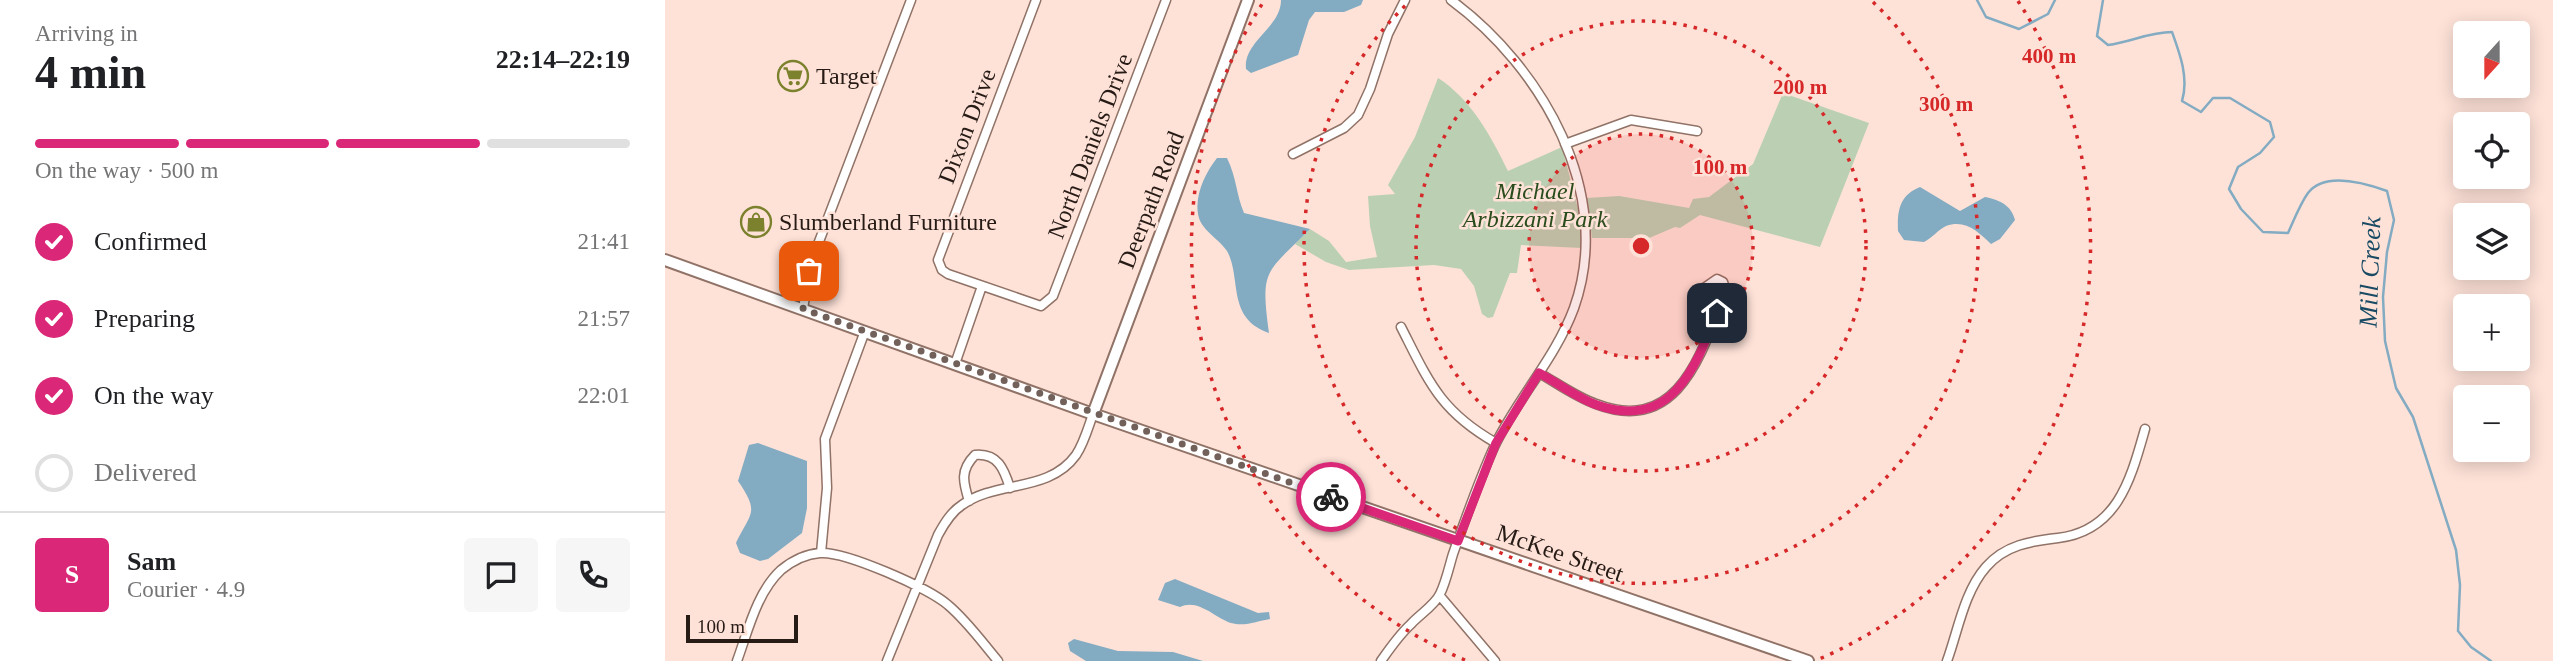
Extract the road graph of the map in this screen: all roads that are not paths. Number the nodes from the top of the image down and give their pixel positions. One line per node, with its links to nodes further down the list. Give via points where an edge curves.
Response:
1 (911, 0): 12 (street, via 812,260)
2 (1036, 0): 11 (street, Dixon Drive, via 939,254 939,265 948,274)
3 (1166, 0): 11 (street, North Daniels Drive, via 1053,296 1047,304 1036,305)
4 (1248, 0): 18 (street, Deerpath Road)
5 (1405, 0): 9 (street, via 1358,115 1343,128)
6 (1451, 0): 8 (street, via 1513,57)
7 (1697, 131): 8 (street, via 1631,120)
8 (1565, 144): 17 (street, via 1584,214 1585,261 1573,310)
9 (1293, 153)
10 (665, 260): 12 (street, McKee Street)
11 (982, 286): 16 (street)
12 (803, 309): 14 (street, McKee Street)
13 (1401, 327): 20 (street, via 1450,412)
14 (865, 331): 16 (street, McKee Street); 24 (street, via 825,439 827,488)
15 (1709, 335): 15 (street, via 1726,291 1717,279 1704,288 1693,321); 17 (street, via 1678,391 1641,409 1619,411 1594,404)
16 (955, 364): 18 (street, McKee Street)
17 (1539, 373): 20 (street)
18 (1093, 414): 21 (street, via 1069,462 1050,477); 23 (street, McKee Street)
19 (2145, 429): 33 (street, via 2128,487 2108,515 2070,536 2024,542 1988,565 1973,587)
20 (1496, 443): 23 (street)
21 (1010, 488): 22 (street); 22 (street, via 997,460 975,455 966,464 963,480)
22 (969, 501): 25 (street, via 947,519)
23 (1458, 541): 26 (street); 32 (street, McKee Street)
24 (821, 553): 25 (street, via 840,555); 27 (street, via 801,557 775,576)
25 (917, 586): 28 (street); 29 (street, via 948,604)
26 (1440, 596): 30 (street); 31 (street)
27 (737, 661)
28 (887, 661)
29 (998, 661)
30 (1381, 661)
31 (1495, 661)
32 (1808, 661)
33 (1947, 661)

